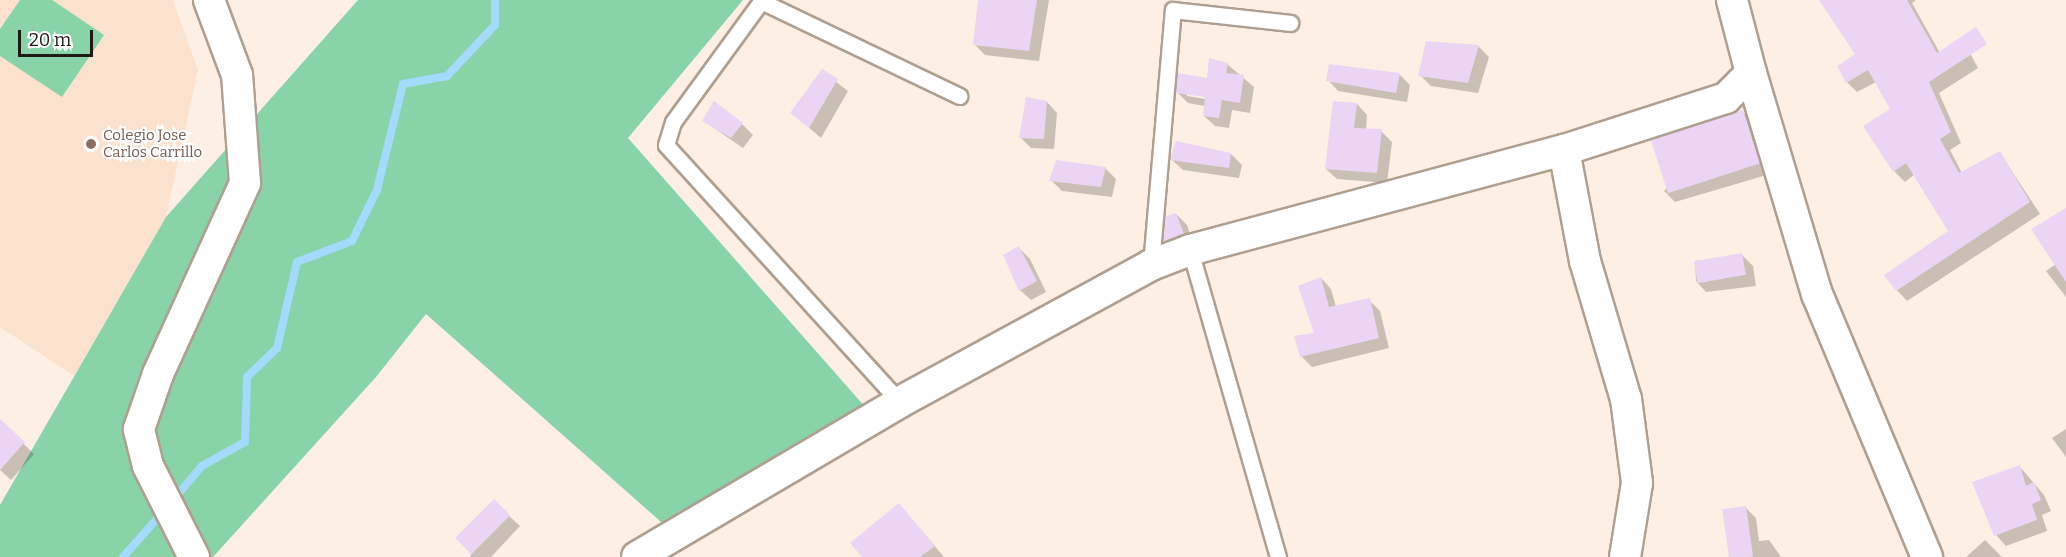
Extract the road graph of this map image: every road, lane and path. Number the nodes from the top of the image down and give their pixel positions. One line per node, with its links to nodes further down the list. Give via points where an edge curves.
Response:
1 (209, 0): 11 (street, via 237,75 245,183 158,374 139,429 148,466)
2 (1732, 0): 5 (street)
3 (761, 1): 6 (lane); 10 (lane, via 673,122 666,145)
4 (1290, 22): 9 (lane, via 1173,10)
5 (1751, 73): 7 (street, via 1726,98); 15 (street, via 1817,294)
6 (960, 96)
7 (1564, 150): 8 (street); 14 (street, via 1585,261 1626,399 1637,483)
8 (1190, 250): 9 (street); 13 (lane)
9 (1151, 265): 10 (street)
10 (900, 402): 12 (street)
11 (194, 557)
12 (637, 557)
13 (1278, 557)
14 (1625, 557)
15 (1927, 557)

